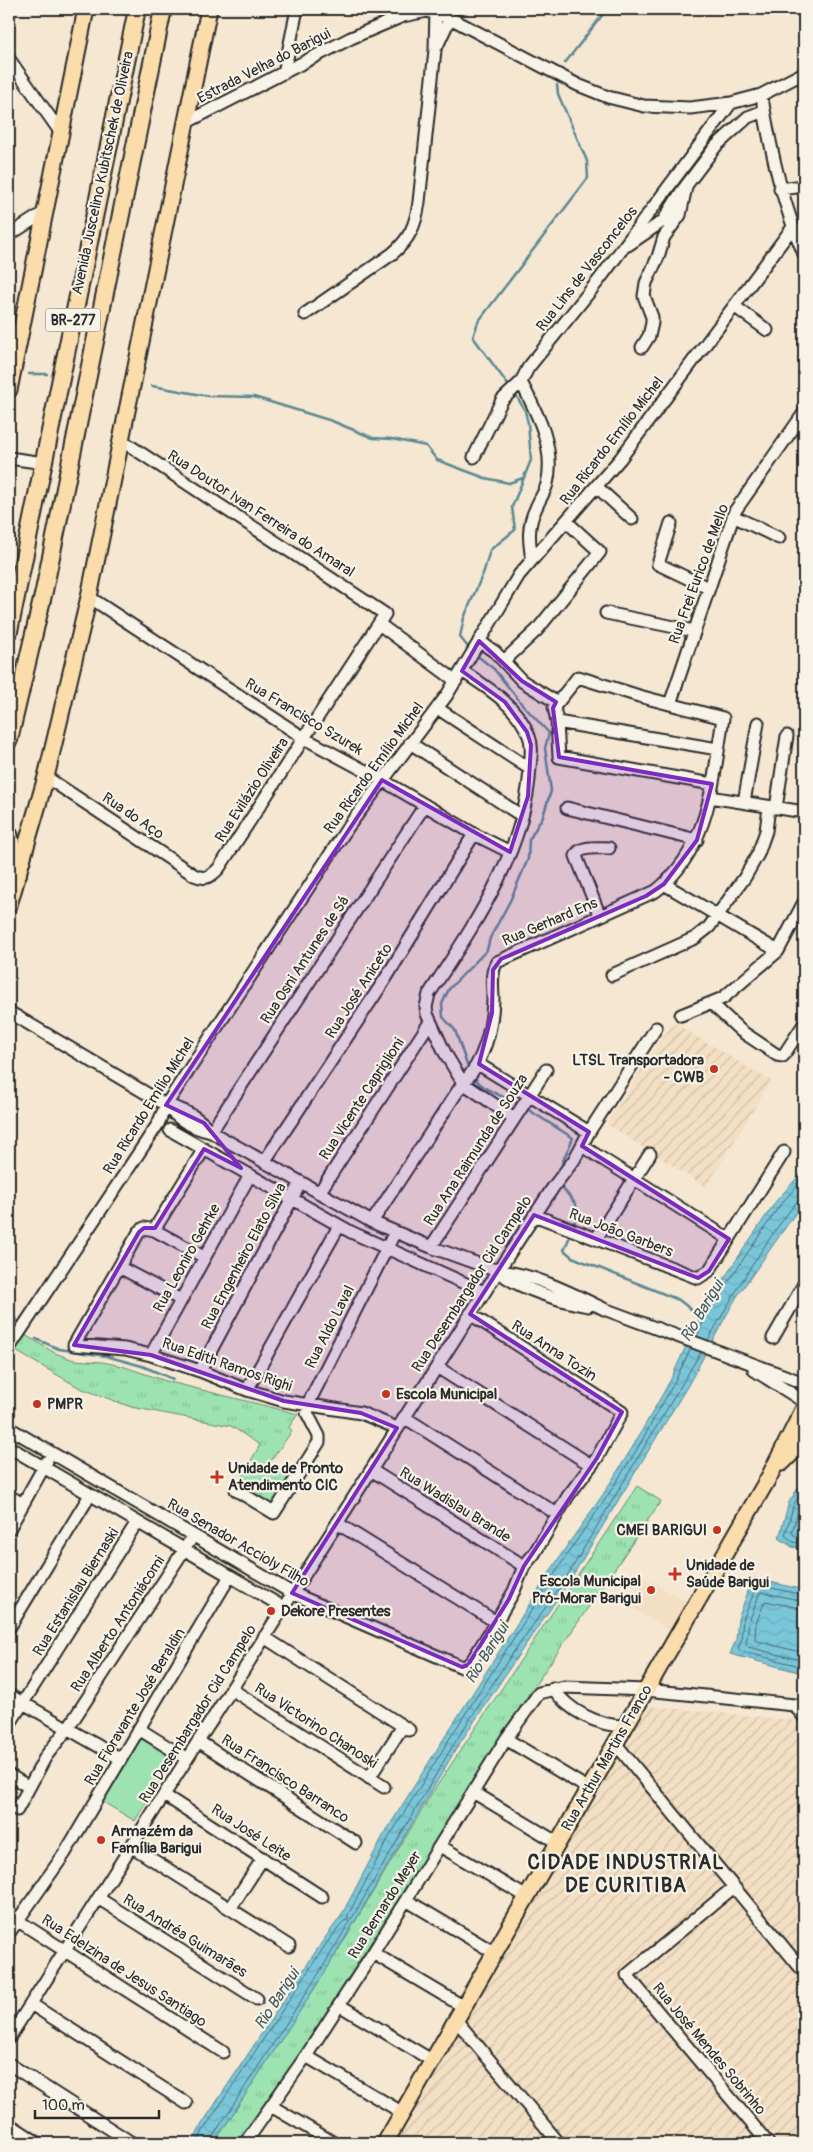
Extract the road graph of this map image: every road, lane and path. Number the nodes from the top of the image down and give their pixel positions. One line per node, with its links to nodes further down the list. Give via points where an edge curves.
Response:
1 (86, 9): 16 (main road)
2 (137, 9): 35 (highway, Avenida Juscelino Kubitschek de Oliveira / BR-277)
3 (163, 9): 60 (highway, BR-277, via 44,591)
4 (209, 9): 15 (main road)
5 (297, 9): 10 (street)
6 (435, 11): 7 (street, Estrada Velha do Barigui); 8 (street); 10 (street, Estrada Velha do Barigui, via 403,16)
7 (450, 18): 8 (street); 13 (street, Estrada Velha do Barigui, via 557,75 620,101 671,108)
8 (435, 50): 26 (street, via 418,208 411,234 392,254)
9 (9, 60): 16 (street)
10 (284, 73): 15 (street, Estrada Velha do Barigui)
11 (804, 73): 12 (street, Estrada Velha do Barigui)
12 (762, 95): 13 (street, Estrada Velha do Barigui); 14 (street)
13 (731, 102): 23 (street, Rua Lins de Vasconcelos)
14 (764, 111): 17 (street, via 748,117 716,146); 19 (street)
15 (185, 123): 32 (main road)
16 (61, 133): 20 (main road)
17 (686, 185): 23 (street, via 660,224); 28 (street, via 680,215 664,237 646,283 644,296 652,323)
18 (804, 186): 19 (street)
19 (780, 188): 21 (street)
20 (45, 212): 22 (street); 30 (main road)
21 (793, 227): 24 (street); 25 (street, Rua Ricardo Emílio Michel)
22 (9, 235)
23 (622, 249): 29 (street, Rua Lins de Vasconcelos, via 528,368)
24 (804, 254)
25 (734, 306): 27 (street); 36 (street, Rua Ricardo Emílio Michel, via 636,440)
26 (305, 314)
27 (767, 330)
28 (642, 347)
29 (521, 382): 33 (street, Rua Lins de Vasconcelos, via 502,400); 42 (street, via 540,421 548,456 547,485 532,515 529,530)
30 (9, 390)
31 (804, 413): 37 (street, Rua Frei Eurico de Mello)
32 (121, 440): 44 (main road); 45 (street, Rua Doutor Ivan Ferreira do Amaral)
33 (474, 456)
34 (9, 458): 35 (street)
35 (44, 463): 48 (highway, Avenida Juscelino Kubitschek de Oliveira / BR-277)
36 (597, 487): 38 (street); 39 (street, Rua Ricardo Emílio Michel)
37 (733, 516): 41 (street); 43 (street, Rua Frei Eurico de Mello)
38 (632, 519)
39 (567, 522): 42 (street, Rua Ricardo Emílio Michel); 51 (street, via 600,552 537,630)
40 (671, 523): 43 (street, via 658,564)
41 (779, 538)
42 (532, 560): 50 (street, Rua Ricardo Emílio Michel, via 506,594)
43 (708, 588): 49 (street, Rua Frei Eurico de Mello)
44 (89, 597): 59 (street, Rua Francisco Szurek); 64 (main road)
45 (386, 614): 47 (street, Rua Evilázio Oliveira)
46 (606, 614): 49 (street)
47 (379, 624): 52 (street); 59 (street, Rua Evilázio Oliveira)
48 (9, 631)
49 (694, 631): 54 (street, Rua Frei Eurico de Mello)
50 (475, 649): 51 (street); 52 (street, Rua Ricardo Emílio Michel)
51 (504, 661): 53 (street, via 522,681)
52 (459, 676): 55 (street, Rua Ricardo Emílio Michel); 63 (street, via 499,696 511,709 529,735)
53 (556, 702): 54 (street, via 578,677); 56 (street, via 553,710)
54 (670, 704): 62 (street, Rua Gerhard Ens, via 723,718)
55 (437, 708): 61 (street, Rua Ricardo Emílio Michel); 63 (street)
56 (557, 722): 62 (street); 66 (street, via 559,757)
57 (758, 723): 68 (street)
58 (787, 736): 70 (street)
59 (304, 738): 65 (street, Rua Francisco Szurek); 80 (street, Rua Evilázio Oliveira, via 219,868)
60 (9, 740)
61 (410, 743): 65 (street, Rua Ricardo Emílio Michel); 73 (street)
62 (718, 749): 66 (street, Rua Gerhard Ens)
63 (530, 769): 73 (street, via 528,796)
64 (46, 776): 79 (main road); 80 (street, Rua do Aço, via 194,875)
65 (382, 780): 69 (street, Rua Francisco Szurek); 96 (street, Rua Ricardo Emílio Michel, via 282,926)
66 (712, 784): 67 (street, Rua Gerhard Ens)
67 (710, 797): 68 (street); 76 (street, Rua Gerhard Ens)
68 (744, 802): 70 (street)
69 (425, 805): 75 (street, Rua Francisco Szurek); 99 (street, Rua Osni Antunes de Sá)
70 (773, 807): 72 (street); 85 (street, via 758,854)
71 (567, 808): 76 (street)
72 (804, 812)
73 (522, 816): 78 (street)
74 (9, 834): 79 (highway)
75 (474, 834): 78 (street, Rua Francisco Szurek); 105 (street, Rua José Aniceto, via 386,978)
76 (697, 840): 81 (street, Rua Gerhard Ens)
77 (609, 848): 84 (street, via 581,849 576,856)
78 (510, 852): 91 (street, via 490,897 429,994 426,1007)
79 (18, 874): 83 (main road)
80 (205, 878)
81 (664, 884): 84 (street, Rua Gerhard Ens, via 646,896); 85 (street)
82 (804, 902): 86 (street)
83 (9, 905)
84 (600, 916): 95 (street, Rua Gerhard Ens, via 497,962 493,970 492,1014)
85 (717, 916): 86 (street); 87 (street, via 695,938)
86 (778, 951): 88 (street, via 723,998)
87 (612, 975)
88 (712, 1003): 90 (street); 92 (street, via 740,1031 777,1055 784,1056)
89 (9, 1012): 96 (street)
90 (680, 1015)
91 (430, 1022): 95 (street, via 451,1065); 109 (street, Rua Vicente Capriglioni)
92 (804, 1024)
93 (656, 1028): 100 (street, Rua Desembargador Cid Campelo)
94 (546, 1070): 97 (street, Rua Ana Raimunda de Souza)
95 (471, 1073): 97 (street); 97 (street); 112 (street, Rua Gerhard Ens)
96 (166, 1106): 99 (street, via 177,1107 204,1123); 128 (street, Rua Ricardo Emílio Michel, via 158,1124)
97 (522, 1106): 100 (street); 118 (street, Rua Ana Raimunda de Souza)
98 (170, 1130): 102 (street)
99 (211, 1132): 105 (street)
100 (588, 1132): 101 (street, Rua Desembargador Cid Campelo)
101 (582, 1146): 107 (street); 111 (street, Rua Desembargador Cid Campelo)
102 (204, 1149): 106 (street); 114 (street)
103 (784, 1152): 117 (street)
104 (650, 1154): 107 (street)
105 (264, 1162): 108 (street)
106 (250, 1175): 110 (street); 120 (street, Rua Leoniro Gehrke)
107 (634, 1179): 116 (street); 117 (street)
108 (301, 1182): 109 (street); 110 (street, Rua Engenheiro Elato Silva)
109 (318, 1192): 112 (street)
110 (292, 1199): 113 (street); 132 (street, Rua Engenheiro Elato Silva)
111 (534, 1215): 116 (street, Rua João Garbers); 122 (street, Rua Desembargador Cid Campelo)
112 (372, 1222): 115 (street)
113 (339, 1226): 119 (street); 134 (street)
114 (154, 1230): 120 (street); 121 (street, via 141,1230)
115 (395, 1232): 118 (street); 119 (street, Rua Aldo Laval)
116 (596, 1239): 117 (street, Rua João Garbers, via 698,1278 709,1271)
117 (728, 1239)
118 (431, 1247): 122 (street)
119 (386, 1249): 124 (street); 135 (street, Rua Aldo Laval)
120 (204, 1257): 125 (street, Rua Leoniro Gehrke)
121 (119, 1267): 125 (street); 129 (street, Rua Edith Ramos Righi, via 74,1345)
122 (498, 1271): 124 (street, Rua Desembargador Cid Campelo); 130 (street, via 508,1280 572,1303 604,1309)
123 (804, 1284): 127 (street)
124 (484, 1292): 126 (street, Rua Desembargador Cid Campelo)
125 (181, 1300): 129 (street, Rua Leoniro Gehrke)
126 (470, 1314): 131 (street, Rua Desembargador Cid Campelo); 143 (street, Rua Anna Tozin, via 622,1412)
127 (773, 1338)
128 (9, 1348)
129 (151, 1354): 132 (street, Rua Edith Ramos Righi)
130 (738, 1359): 133 (street); 136 (street)
131 (437, 1367): 137 (street, Rua Desembargador Cid Campelo); 143 (street)
132 (200, 1371): 134 (street, Rua Edith Ramos Righi)
133 (804, 1383)
134 (247, 1390): 135 (street, Rua Edith Ramos Righi, via 284,1402)
135 (308, 1404): 139 (street, Rua Edith Ramos Righi, via 361,1413); 147 (street, via 308,1418 320,1439 274,1513)
136 (804, 1406): 146 (main road, Rua Arthur Martins Franco)
137 (404, 1417): 139 (street, Rua Desembargador Cid Campelo); 151 (street)
138 (9, 1428): 142 (street, Rua Senador Accioly Filho)
139 (397, 1428): 145 (street, Rua Desembargador Cid Campelo)
140 (804, 1441): 146 (main road, Rua Arthur Martins Franco)
141 (9, 1447): 144 (street)
142 (52, 1453): 144 (street); 155 (street, Rua Senador Accioly Filho)
143 (591, 1465): 151 (street)
144 (44, 1468): 148 (street); 150 (street)
145 (371, 1470): 153 (street, Rua Desembargador Cid Campelo); 157 (street, Rua Wadislau Brande)
146 (769, 1477): 166 (main road, Rua Arthur Martins Franco)
147 (236, 1490)
148 (90, 1494): 152 (street); 162 (street)
149 (9, 1496): 150 (street)
150 (23, 1504): 154 (street)
151 (557, 1514): 157 (street)
152 (137, 1522): 156 (street); 168 (street, Rua Estanislau Biernaski)
153 (337, 1523): 159 (street, Rua Desembargador Cid Campelo); 161 (street)
154 (9, 1526)
155 (193, 1536): 156 (street, Rua Alberto Antoniácomi); 159 (street, Rua Senador Accioly Filho)
156 (184, 1549): 158 (street); 173 (street, Rua Alberto Antoniácomi)
157 (524, 1566): 161 (street)
158 (230, 1576): 160 (street); 174 (street, Rua Fioravante José Beraldin)
159 (292, 1593): 160 (street, Rua Desembargador Cid Campelo); 161 (street, Rua Senador Accioly Filho, via 462,1667 472,1660)
160 (283, 1607): 163 (street, Rua Desembargador Cid Campelo)
161 (496, 1622)
162 (9, 1628)
163 (264, 1637): 165 (street, Rua Desembargador Cid Campelo); 181 (street, via 406,1728)
164 (553, 1688): 166 (street, via 578,1686); 172 (street, via 563,1702 601,1723); 175 (street, Rua Bernardo Meyer, via 535,1696)
165 (231, 1689): 176 (street, Rua Desembargador Cid Campelo); 181 (street, Rua Victorino Chanoski)
166 (646, 1690): 169 (street); 172 (main road, Rua Arthur Martins Franco)
167 (9, 1695): 168 (street)
168 (24, 1704): 171 (street, Rua Estanislau Biernaski); 173 (street)
169 (799, 1705): 170 (street)
170 (804, 1718)
171 (9, 1725)
172 (625, 1726): 177 (main road, Rua Arthur Martins Franco)
173 (68, 1728): 178 (street); 182 (street, Rua Alberto Antoniácomi)
174 (139, 1729): 178 (street, Rua Fioravante José Beraldin); 179 (street)
175 (506, 1739): 184 (street); 185 (street, Rua Bernardo Meyer)
176 (198, 1741): 179 (street, Rua Desembargador Cid Campelo); 188 (street, Rua Francisco Barranco)
177 (615, 1743): 184 (main road, Rua Arthur Martins Franco); 193 (street)
178 (121, 1758): 199 (street, Rua Fioravante José Beraldin, via 65,1852)
179 (186, 1759): 186 (street, Rua Desembargador Cid Campelo)
180 (9, 1776): 182 (street)
181 (369, 1778): 183 (street, Rua Victorino Chanoski)
182 (28, 1787): 187 (street, Rua Alberto Antoniácomi)
183 (384, 1788)
184 (589, 1789): 189 (main road, Rua Arthur Martins Franco)
185 (473, 1792): 189 (street); 191 (street, Rua Bernardo Meyer)
186 (164, 1795): 190 (street, Rua Desembargador Cid Campelo); 192 (street, Rua José Leite)
187 (17, 1810)
188 (356, 1843)
189 (558, 1843): 195 (main road, Rua Arthur Martins Franco)
190 (131, 1846): 196 (street, Rua Desembargador Cid Campelo); 198 (street)
191 (440, 1846): 195 (street); 197 (street, Rua Bernardo Meyer)
192 (263, 1858): 194 (street, Rua José Leite); 198 (street)
193 (734, 1887): 205 (street); 225 (street, Rua José Mendes Sobrinho, via 627,1975)
194 (322, 1896)
195 (527, 1897): 204 (main road, Rua Arthur Martins Franco)
196 (98, 1898): 202 (street, Rua Desembargador Cid Campelo); 206 (street, Rua Andréa Guimarães)
197 (406, 1900): 203 (street, Rua Bernardo Meyer); 204 (street)
198 (230, 1909): 201 (street)
199 (13, 1918): 200 (street, Rua Fioravante José Beraldin); 202 (street, Rua Edelzina de Jesus Santiago)
200 (9, 1933)
201 (289, 1946)
202 (64, 1951): 207 (street, Rua Desembargador Cid Campelo); 211 (street, Rua Edelzina de Jesus Santiago)
203 (373, 1953): 208 (street, Rua Bernardo Meyer); 209 (street)
204 (495, 1953): 209 (main road, Rua Arthur Martins Franco)
205 (804, 1972)
206 (257, 1999)
207 (31, 2004): 210 (street, Rua Desembargador Cid Campelo); 215 (street)
208 (339, 2006): 212 (street, Rua Bernardo Meyer); 213 (street)
209 (460, 2014): 213 (main road, Rua Arthur Martins Franco); 224 (street)
210 (9, 2038)
211 (223, 2052)
212 (306, 2056): 216 (street, Rua Bernardo Meyer); 217 (street)
213 (433, 2061): 217 (main road, Rua Arthur Martins Franco)
214 (9, 2064): 220 (street)
215 (186, 2103)
216 (271, 2106): 221 (street, Rua Bernardo Meyer); 222 (street)
217 (403, 2113): 223 (main road, Rua Arthur Martins Franco)
218 (9, 2124): 219 (street)
219 (38, 2143)
220 (132, 2143)
221 (245, 2143)
222 (334, 2143)
223 (385, 2143)
224 (559, 2143)
225 (768, 2143)

